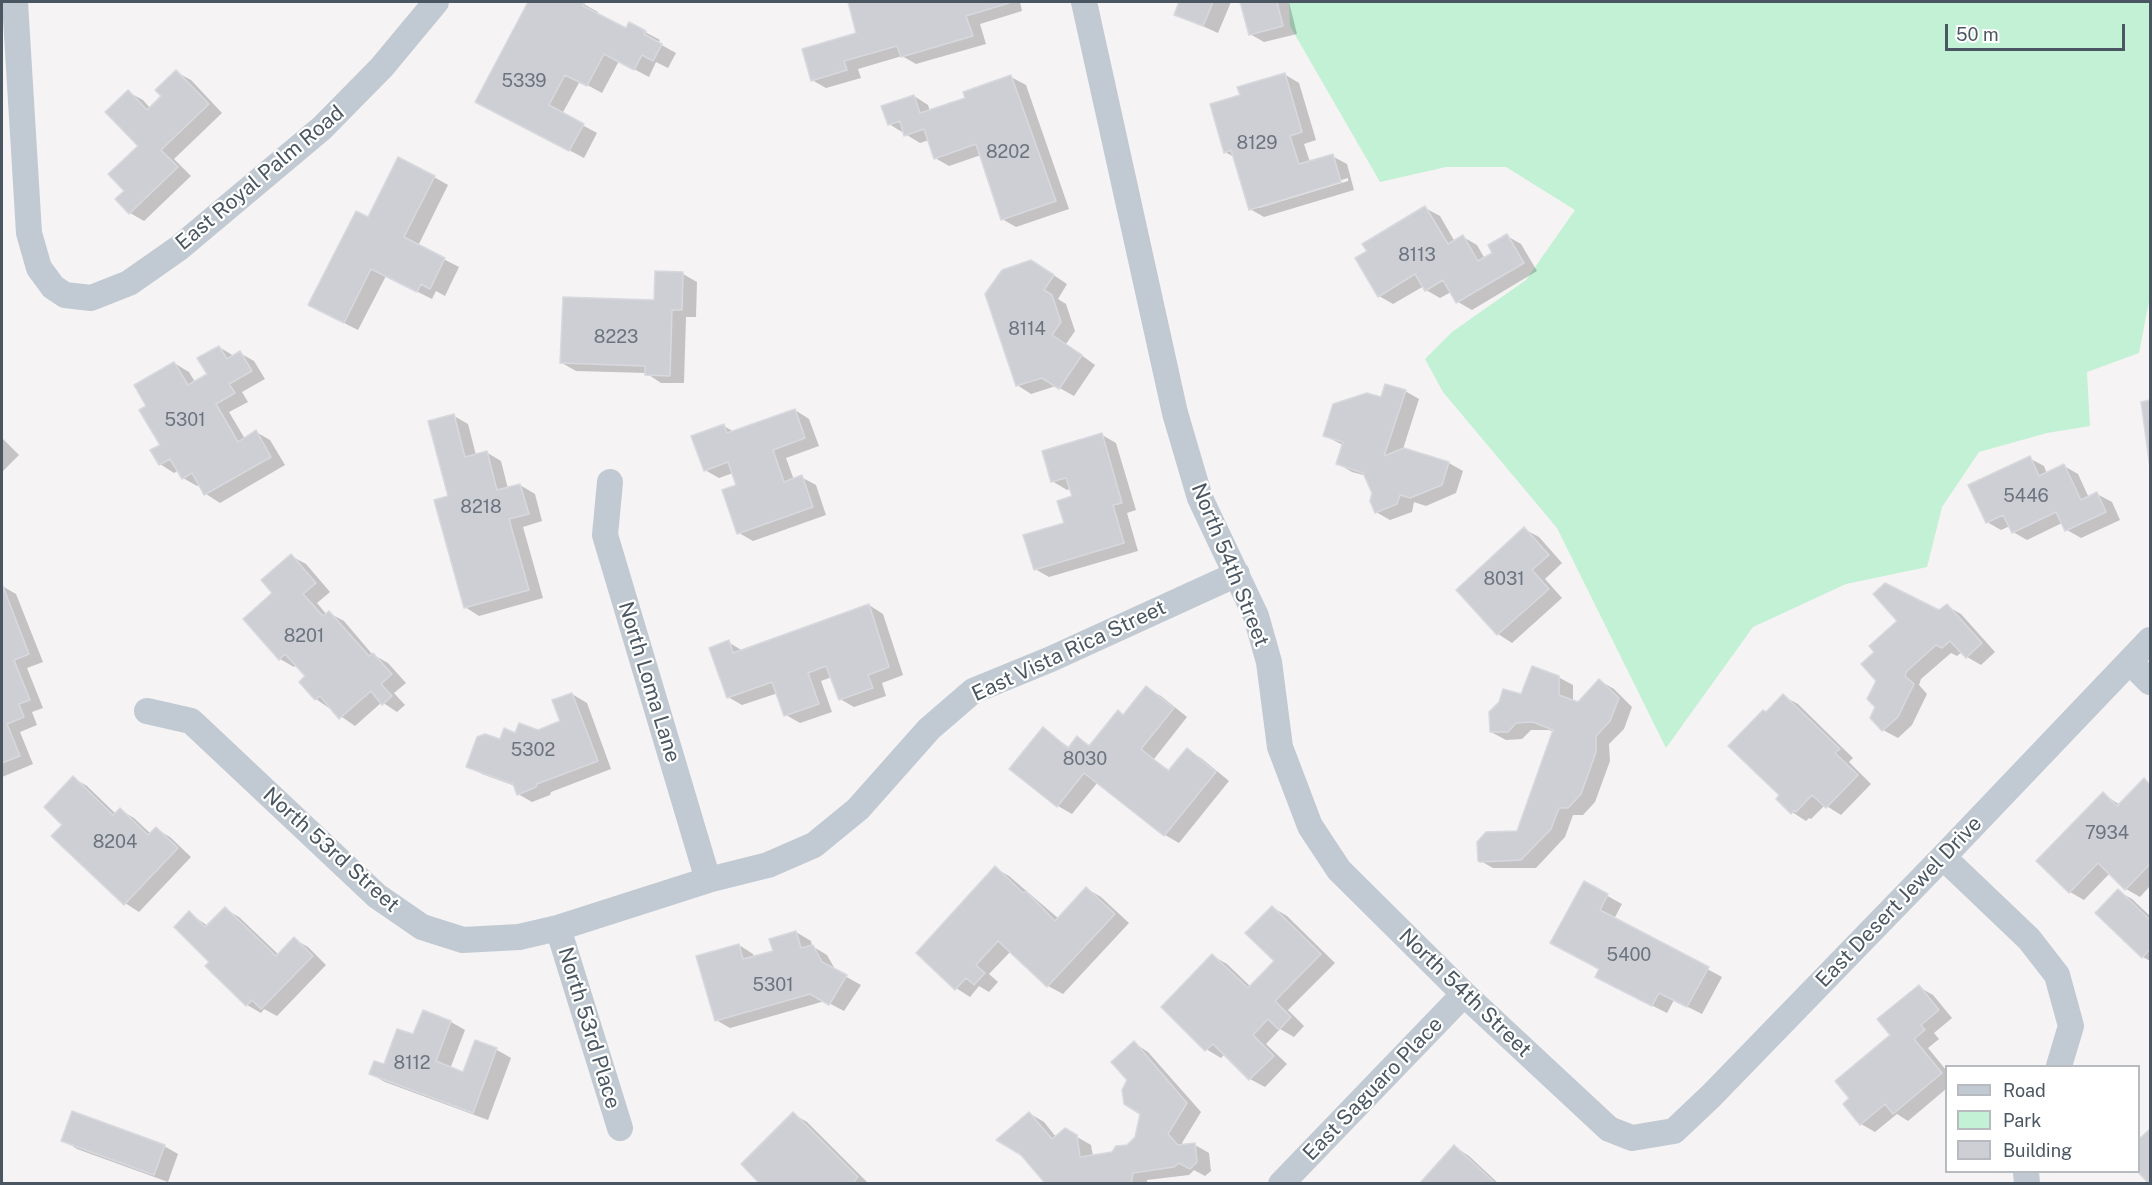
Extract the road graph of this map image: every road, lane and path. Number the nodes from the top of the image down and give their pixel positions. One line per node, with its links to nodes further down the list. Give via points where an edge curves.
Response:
1 (15, 2): 2 (street, East Royal Palm Road, via 29,232 39,268 53,287 65,295 91,298 129,283 179,248 343,108)
2 (436, 2)
3 (1084, 2): 5 (street, North 54th Street, via 1175,413 1200,498)
4 (610, 482): 11 (street, North Loma Lane, via 605,535)
5 (1238, 574): 11 (street, East Vista Rica Street, via 973,691 929,729 858,809 814,845 768,865); 13 (street, North 54th Street, via 1256,616 1269,662 1280,747 1310,826 1340,870)
6 (2151, 640): 7 (street, East Desert Jewel Drive)
7 (2130, 662): 8 (street); 10 (street, East Desert Jewel Drive)
8 (2151, 682)
9 (147, 711): 12 (street, North 53rd Street, via 191,722 377,896 422,927 463,940 519,937)
10 (1943, 857): 14 (street, via 2029,939 2057,975 2071,1026); 16 (street, East Desert Jewel Drive, via 1674,1131)
11 (708, 880): 12 (street, North 53rd Street)
12 (558, 928): 15 (street, North 53rd Place)
13 (1464, 994): 16 (street, North 54th Street, via 1609,1129); 17 (street, East Saguaro Place)
14 (2059, 1065)
15 (620, 1128)
16 (1632, 1138)
17 (1281, 1184)

